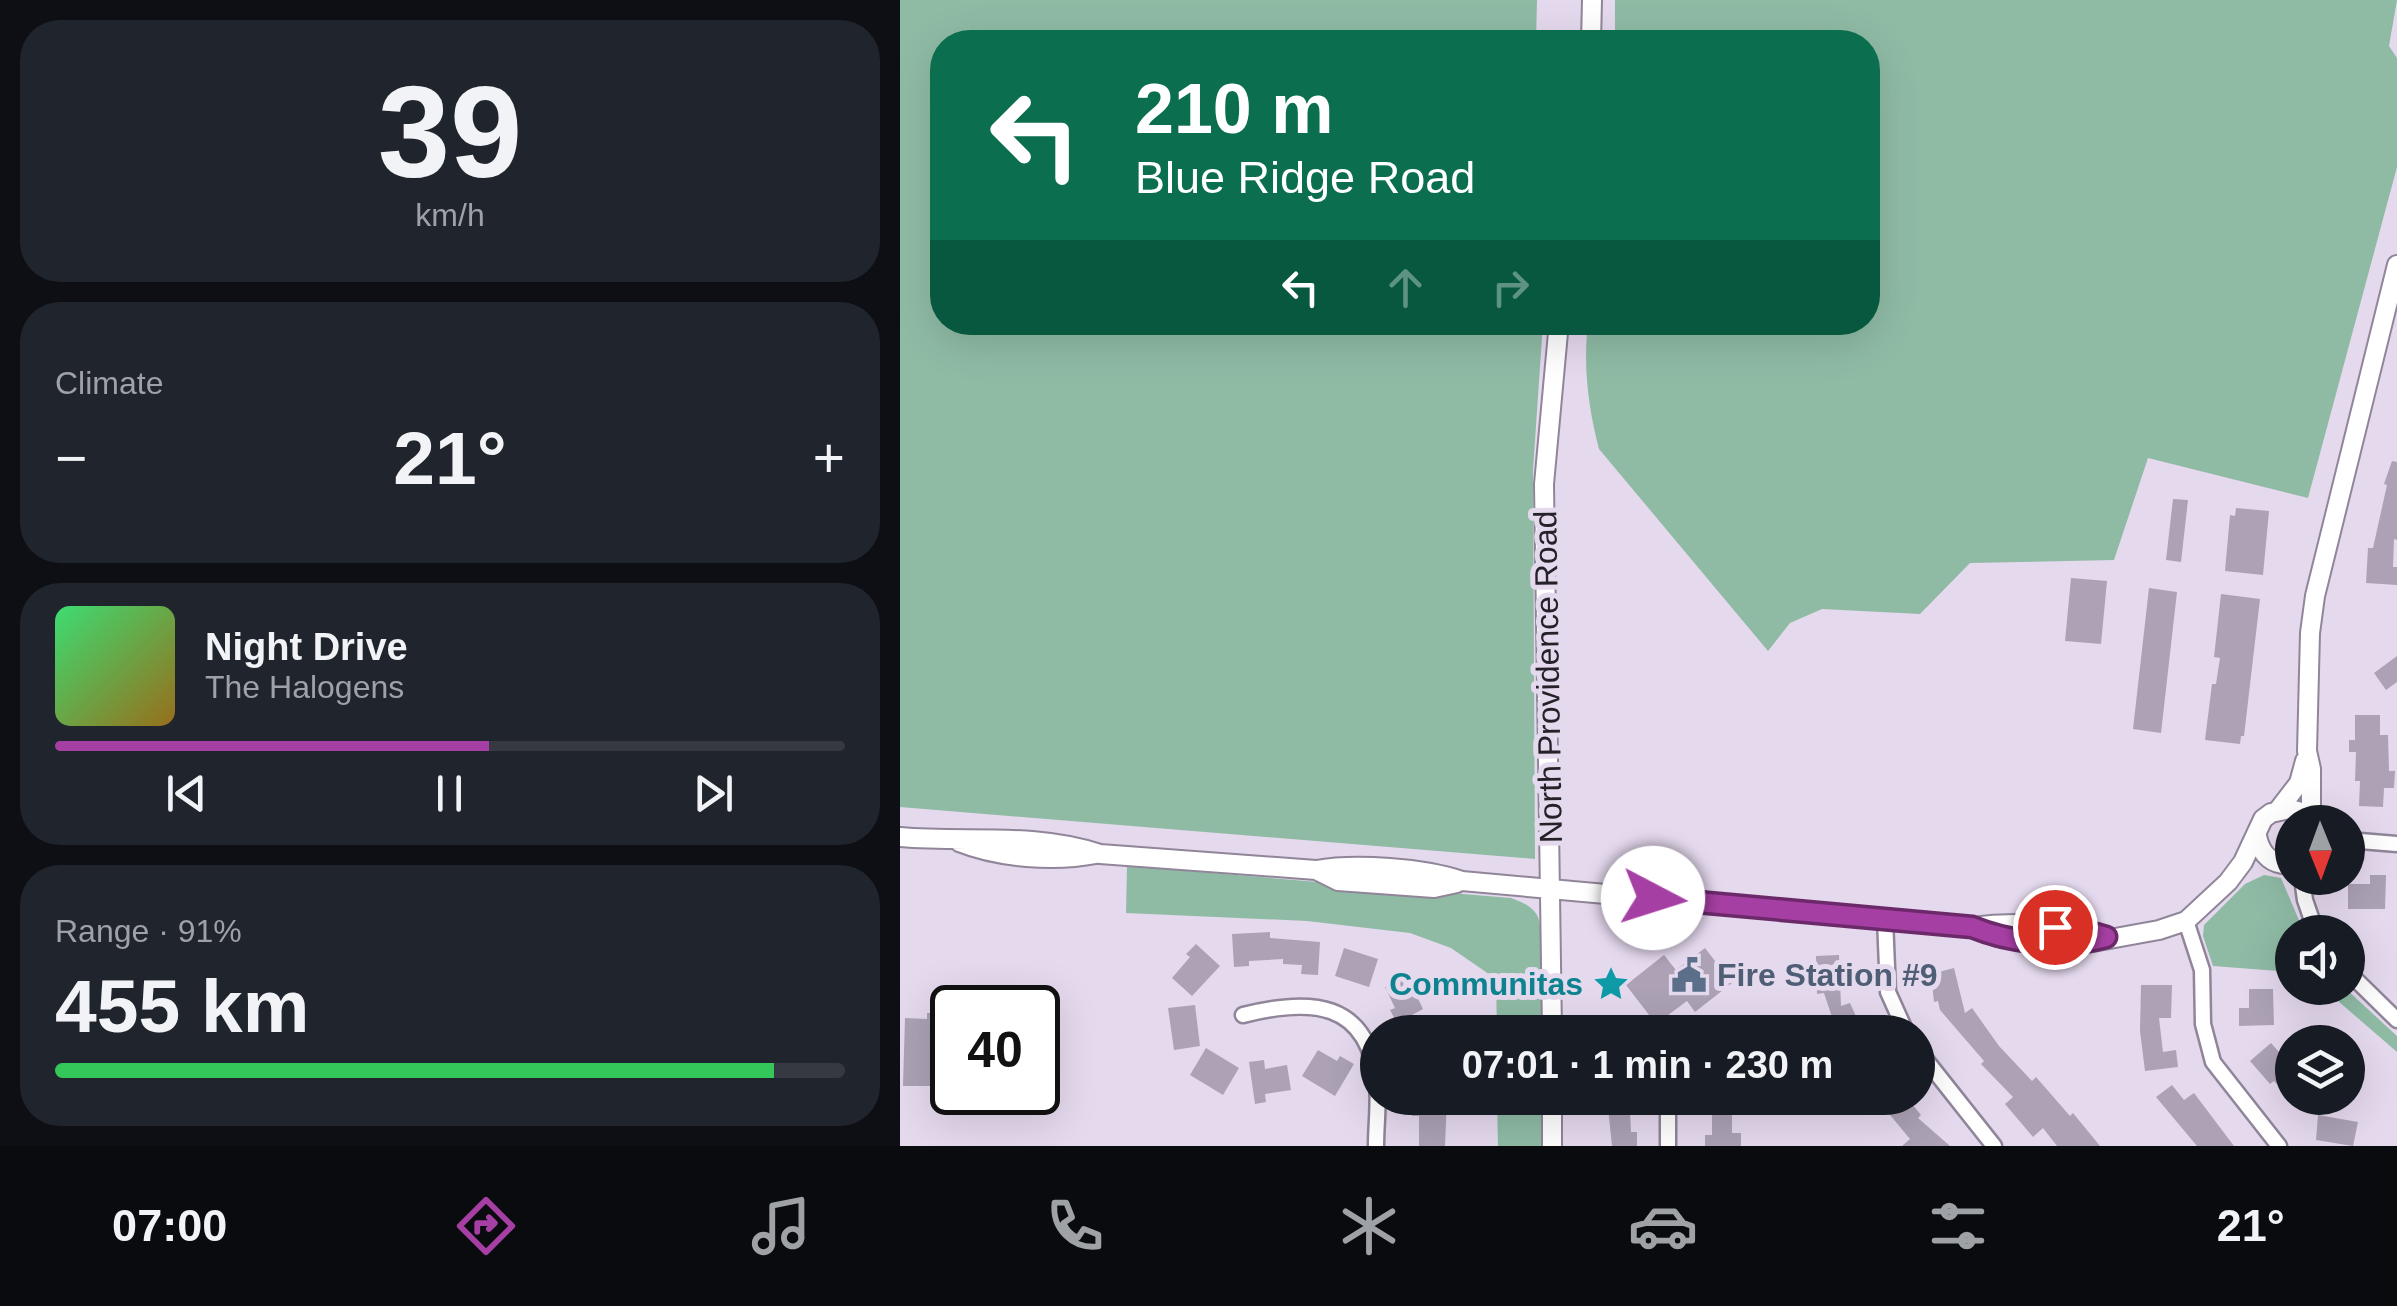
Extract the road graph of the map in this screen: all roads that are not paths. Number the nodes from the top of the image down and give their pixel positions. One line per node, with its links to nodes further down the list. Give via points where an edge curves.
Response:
1 (1592, 0): 2 (street)
2 (1591, 30)
3 (2397, 264): 5 (street, via 2315,596)
4 (1558, 335): 16 (street, North Providence Road, via 1544,484)
5 (2308, 751): 6 (street, via 2299,783); 7 (street)
6 (2282, 805)
7 (2310, 805)
8 (2275, 812): 9 (street)
9 (2257, 836): 13 (street, via 2263,854); 15 (street)
10 (900, 837): 16 (street, via 1073,859 1100,854 1316,870 1339,866)
11 (2365, 842): 12 (street)
12 (2397, 844)
13 (2275, 860)
14 (2275, 865): 15 (street)
15 (2228, 882): 22 (street)
16 (1552, 889): 21 (street); 25 (street, North Providence Road)
17 (2301, 895): 19 (street)
18 (2304, 895): 19 (street)
19 (2304, 900): 20 (street)
20 (2310, 915)
21 (1885, 919): 22 (street, via 2001,923 2106,937); 26 (street, via 1888,992)
22 (2186, 921): 35 (street, via 2202,970 2212,1062)
23 (2365, 989): 27 (street)
24 (1242, 1015): 31 (street, via 1274,1007 1334,1010 1358,1027 1377,1084)
25 (1552, 1015)
26 (1898, 1015)
27 (2397, 1020)
28 (1935, 1071): 34 (street)
29 (1552, 1115): 32 (street)
30 (1668, 1115): 33 (street)
31 (1376, 1146)
32 (1552, 1146)
33 (1668, 1146)
34 (1994, 1146)
35 (2279, 1146)

